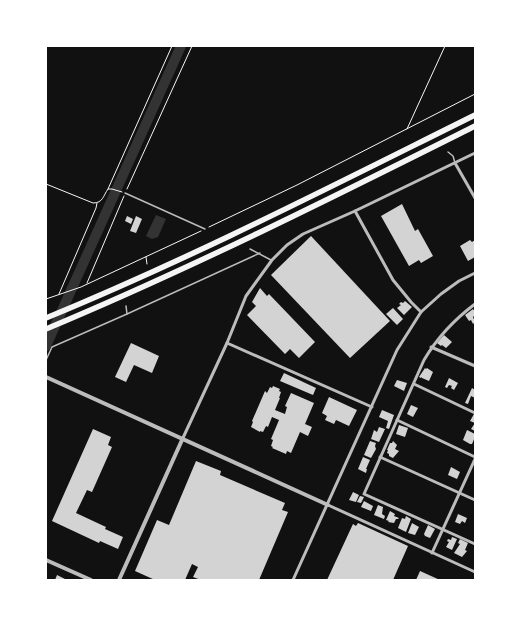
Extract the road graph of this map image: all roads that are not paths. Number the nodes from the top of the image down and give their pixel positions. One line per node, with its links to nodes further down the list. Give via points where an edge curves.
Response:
1 (475, 115): 18 (highway, via 233,234)
2 (475, 126): 19 (highway, via 245,239)
3 (448, 152): 5 (lane)
4 (475, 153): 5 (street)
5 (455, 162): 7 (street); 8 (street)
6 (125, 193): 9 (lane)
7 (475, 198)
8 (355, 211): 12 (street, via 303,234); 16 (street, via 393,280)
9 (206, 229)
10 (250, 249): 11 (lane)
11 (260, 253): 12 (lane); 17 (lane)
12 (272, 260): 20 (street, via 246,296)
13 (475, 273): 16 (street, via 441,294)
14 (475, 304): 21 (street)
15 (126, 306): 17 (lane)
16 (421, 312): 26 (street, via 397,350)
17 (127, 314): 22 (lane, via 52,347)
18 (47, 317)
19 (46, 329)
20 (227, 342): 26 (street); 29 (street)
21 (431, 347): 23 (street); 25 (street)
22 (46, 360)
23 (475, 366)
24 (46, 377): 29 (street)
25 (414, 384): 27 (street); 28 (street)
26 (372, 407): 34 (street)
27 (475, 413)
28 (397, 420): 30 (street); 31 (street)
29 (182, 440): 34 (street); 41 (street)
30 (380, 457): 32 (street); 35 (street, via 364,494)
31 (475, 458): 32 (street)
32 (459, 493): 33 (street); 35 (street)
33 (475, 500)
34 (328, 505): 37 (street); 42 (street)
35 (443, 530): 36 (street); 37 (street)
36 (475, 544)
37 (432, 553): 39 (street)
38 (46, 560): 40 (street)
39 (475, 572)
40 (91, 580)
41 (119, 580)
42 (293, 580)

